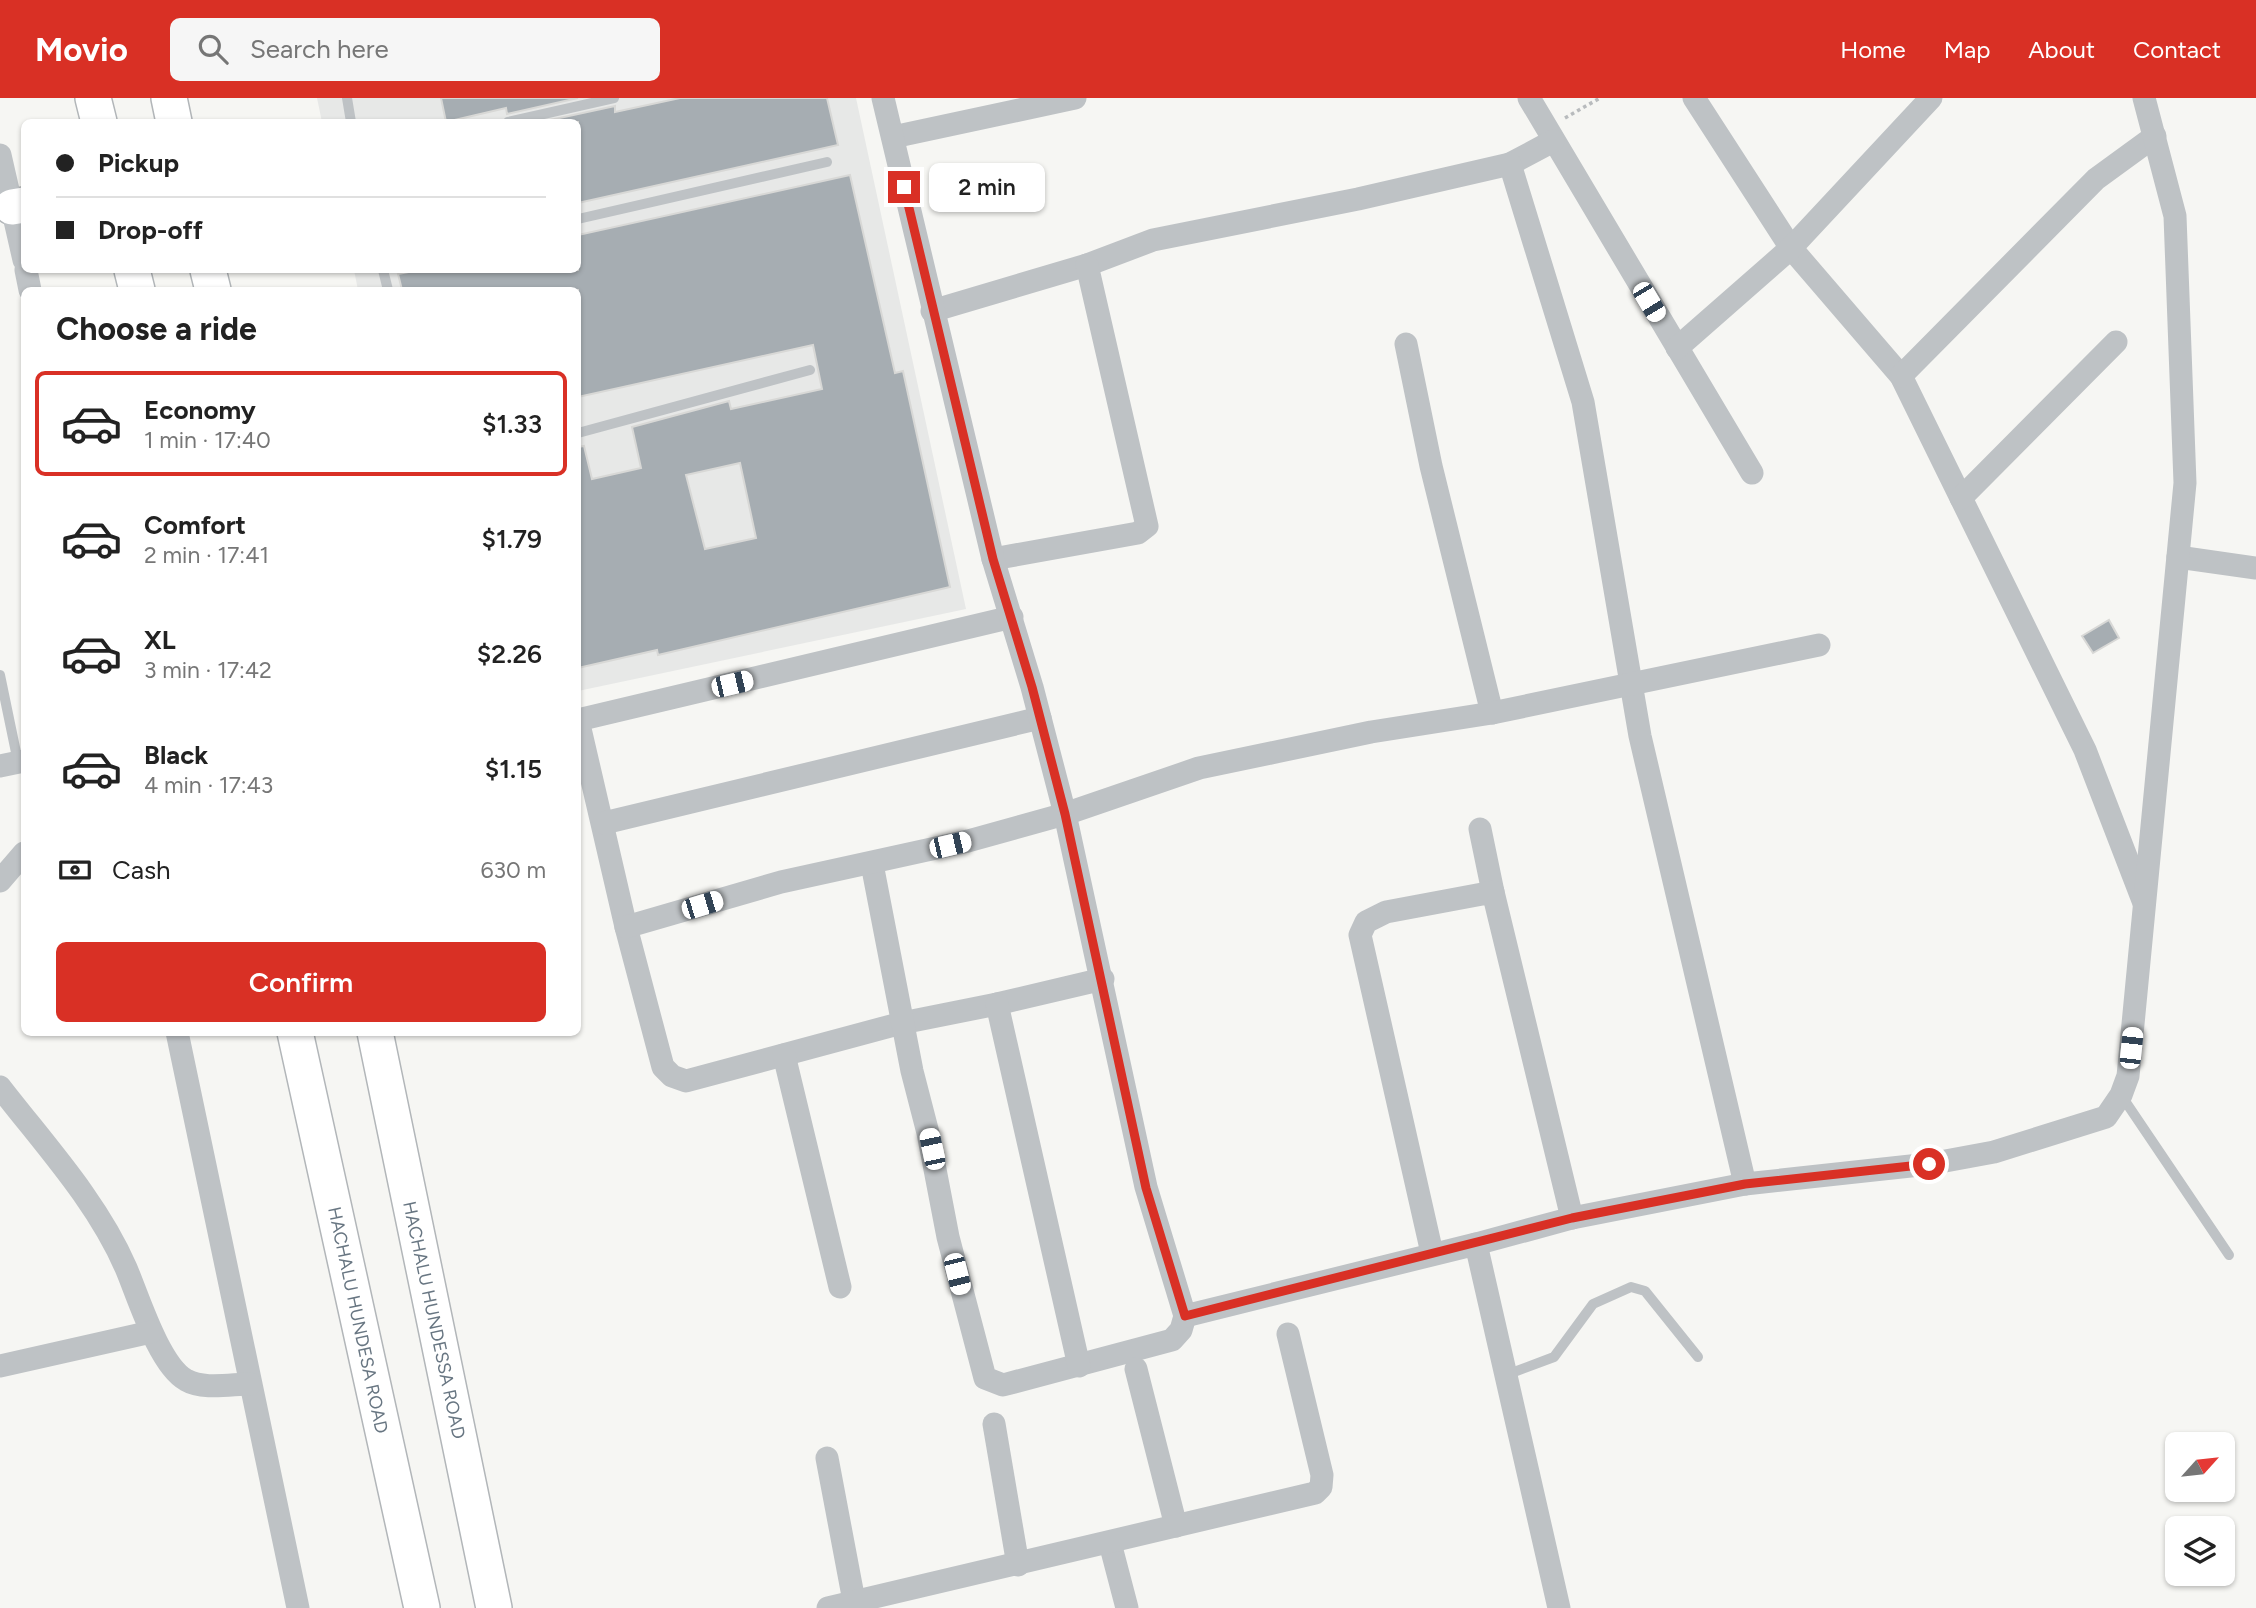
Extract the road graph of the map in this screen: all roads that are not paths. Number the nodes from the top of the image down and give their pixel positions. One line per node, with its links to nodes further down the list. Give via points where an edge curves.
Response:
1 (93, 98): 12 (main road)
2 (169, 98): 13 (main road)
3 (347, 98): 14 (lane)
4 (614, 98): 15 (lane)
5 (883, 98): 18 (street)
6 (1075, 98): 11 (street)
7 (1530, 98): 16 (street)
8 (1694, 98): 25 (street)
9 (1931, 98): 25 (street)
10 (2144, 98): 17 (street)
11 (1038, 102): 18 (street)
12 (98, 119)
13 (173, 119)
14 (350, 119)
15 (521, 119)
16 (1550, 135): 21 (street); 30 (street)
17 (2155, 136): 32 (street, via 2096,179); 36 (street, via 2175,216 2185,483)
18 (893, 137): 27 (street)
19 (0, 155): 22 (street)
20 (827, 162): 23 (lane)
21 (1510, 164): 26 (street, via 1358,200 1153,240); 42 (street, via 1583,402)
22 (12, 207): 24 (street)
23 (581, 218)
24 (21, 247)
25 (1791, 248): 30 (street); 32 (street)
26 (1087, 265): 27 (street); 37 (street, via 1147,526 1138,533)
27 (932, 312): 37 (street)
28 (2116, 342): 35 (street)
29 (1406, 344): 43 (street)
30 (1676, 348): 34 (street)
31 (810, 370): 33 (lane)
32 (1901, 376): 35 (street)
33 (581, 432)
34 (1752, 473)
35 (1961, 498): 56 (street, via 2085,750)
36 (2178, 557): 38 (street); 56 (street)
37 (993, 559): 39 (street)
38 (2256, 568)
39 (1012, 617): 45 (street); 46 (street)
40 (1819, 645): 42 (street)
41 (0, 675): 44 (lane)
42 (1630, 684): 43 (street); 67 (street)
43 (1492, 713): 49 (street, via 1371,732 1199,768)
44 (4, 717): 48 (lane)
45 (1040, 718): 49 (street); 50 (street)
46 (581, 719)
47 (581, 732): 50 (street)
48 (14, 763)
49 (1065, 814): 53 (street); 58 (street)
50 (604, 823): 57 (street)
51 (1480, 829): 55 (street)
52 (21, 856): 54 (street)
53 (872, 864): 57 (street, via 781,882); 60 (street)
54 (0, 881)
55 (1493, 892): 68 (street); 70 (street, via 1386,912 1366,922 1360,935)
56 (2146, 909): 66 (street, via 2128,1076)
57 (626, 927): 64 (street, via 663,1067 672,1076 686,1081)
58 (1103, 979): 59 (street); 73 (street, via 1146,1188)
59 (997, 1004): 60 (street); 78 (street)
60 (902, 1023): 64 (street); 78 (street, via 948,1237 985,1378 1003,1385)
61 (178, 1036): 81 (street)
62 (296, 1036): 89 (main road, HACHALU HUNDESA ROAD)
63 (376, 1036): 90 (main road, HACHALU HUNDESSA ROAD)
64 (784, 1055): 72 (street)
65 (0, 1087): 74 (street, via 85,1198 125,1265)
66 (2121, 1096): 67 (street, via 2106,1117 1994,1152 1929,1164); 71 (lane)
67 (1745, 1184): 68 (street)
68 (1572, 1218): 69 (street)
69 (1476, 1244): 70 (street); 80 (street)
70 (1432, 1253): 73 (street)
71 (2229, 1255)
72 (840, 1287)
73 (1185, 1316): 78 (street, via 1172,1340)
74 (151, 1332): 77 (street); 81 (street, via 185,1380)
75 (1288, 1334): 84 (street, via 1322,1475 1321,1488 1302,1498)
76 (1698, 1357): 80 (lane, via 1645,1291 1631,1287 1593,1304 1554,1357)
77 (0, 1366)
78 (1079, 1366)
79 (1136, 1369): 84 (street)
80 (1506, 1376): 93 (street)
81 (250, 1384): 88 (street)
82 (994, 1424): 86 (street)
83 (827, 1458): 87 (street)
84 (1176, 1526): 85 (street)
85 (1110, 1543): 86 (street); 92 (street)
86 (1018, 1565): 87 (street)
87 (854, 1601): 91 (street)
88 (298, 1608)
89 (422, 1608)
90 (494, 1608)
91 (828, 1608)
92 (1127, 1608)
93 (1559, 1608)

